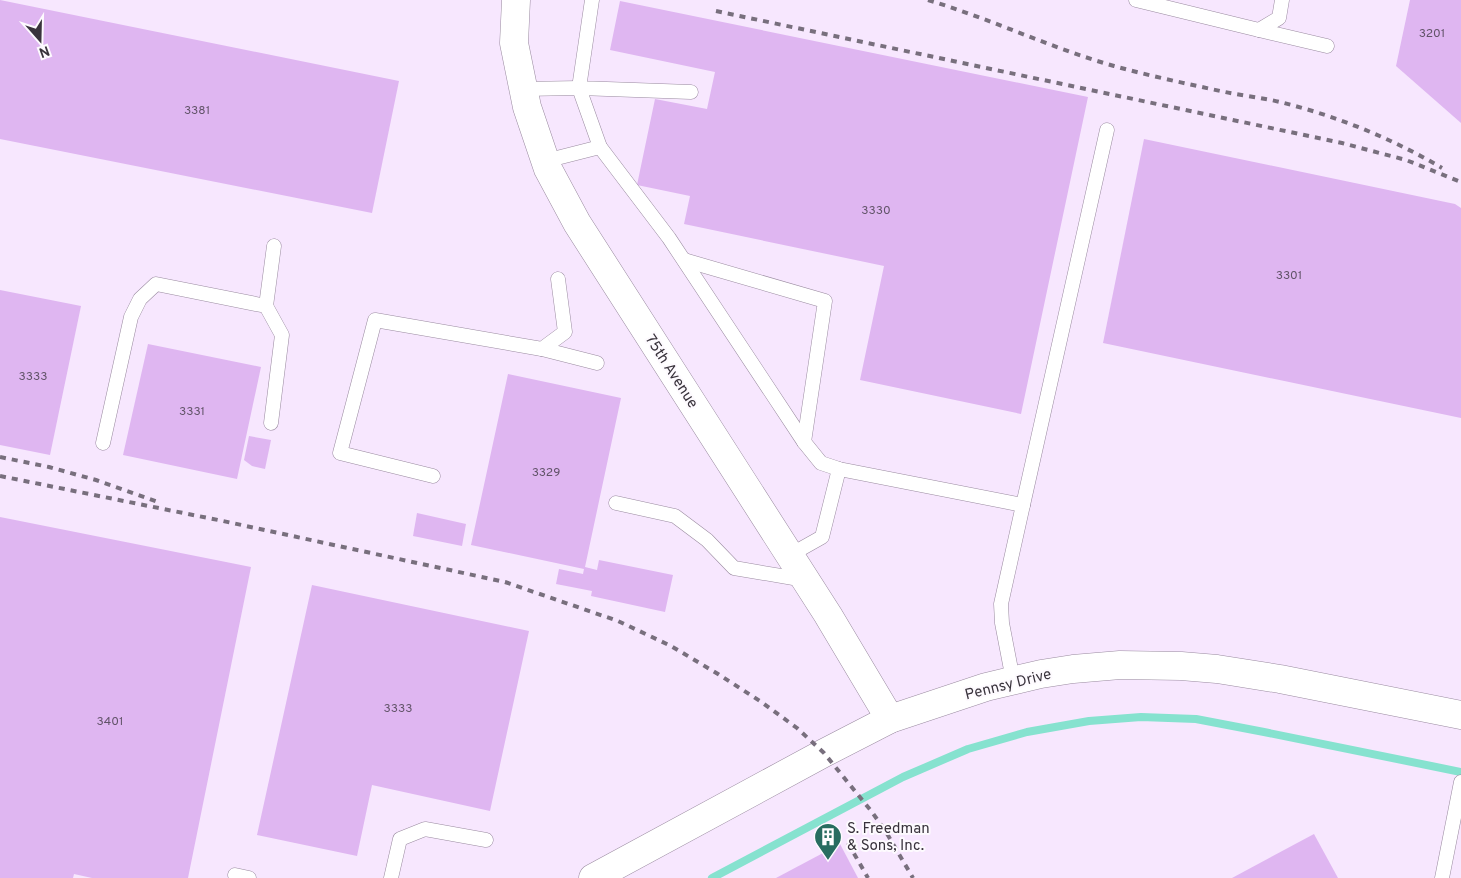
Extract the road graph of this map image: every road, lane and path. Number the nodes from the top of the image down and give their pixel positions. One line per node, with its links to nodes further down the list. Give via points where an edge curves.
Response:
1 (516, 0): 8 (main road, 75th Avenue, via 514,42)
2 (592, 0): 7 (lane)
3 (1136, 0): 5 (lane)
4 (1282, 0): 5 (lane, via 1279,18)
5 (1259, 30): 6 (lane)
6 (1327, 46)
7 (579, 88): 8 (lane); 9 (lane); 11 (lane)
8 (524, 89): 12 (main road, 75th Avenue)
9 (691, 92)
10 (1107, 130): 25 (lane)
11 (600, 147): 12 (lane); 14 (lane)
12 (545, 161): 26 (main road, 75th Avenue, via 577,223)
13 (274, 246): 16 (lane)
14 (684, 260): 21 (lane); 21 (lane, via 825,301)
15 (558, 279): 17 (lane, via 565,332)
16 (266, 306): 19 (lane, via 282,335); 20 (lane, via 156,284 140,299 131,317)
17 (542, 349): 18 (lane); 23 (lane, via 375,320 340,453)
18 (597, 363)
19 (271, 423)
20 (103, 442)
21 (804, 442): 22 (lane, via 821,463)
22 (839, 469): 25 (lane); 26 (lane, via 822,537)
23 (432, 476)
24 (616, 503): 27 (lane, via 675,516 707,540 734,568)
25 (1023, 505): 28 (lane, via 1001,604)
26 (790, 555): 27 (main road, 75th Avenue)
27 (806, 580): 30 (main road, 75th Avenue)
28 (1013, 680): 29 (main road, Pennsy Drive, via 1099,666 1181,666 1280,679); 30 (main road, Pennsy Drive)
29 (1461, 715)
30 (890, 719): 35 (main road, Pennsy Drive)
31 (1461, 782): 32 (lane)
32 (1457, 822): 36 (lane)
33 (486, 840): 34 (lane, via 425,829 400,839)
34 (390, 878)
35 (593, 878)
36 (1442, 878)

